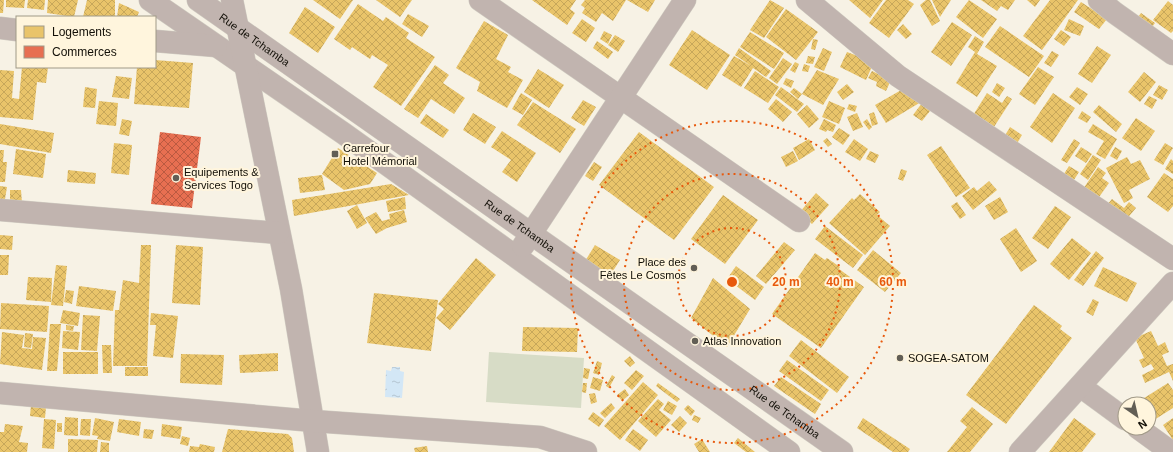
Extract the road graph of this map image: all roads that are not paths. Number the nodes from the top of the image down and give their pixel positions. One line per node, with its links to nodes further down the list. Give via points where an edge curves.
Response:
1 (150, 0): 12 (street)
2 (198, 0): 10 (street, Rue de Tchamba)
3 (232, 0): 10 (street)
4 (480, 0): 15 (street)
5 (686, 0): 15 (street)
6 (807, 0): 21 (street, via 898,76)
7 (1113, 4): 13 (street)
8 (0, 28): 9 (street)
9 (16, 30)
10 (239, 30): 14 (street); 19 (street, Rue de Tchamba)
11 (156, 41): 12 (street)
12 (216, 46): 14 (street)
13 (1173, 54)
14 (245, 66): 18 (street); 20 (street)
15 (622, 98): 17 (street); 19 (street)
16 (0, 210): 18 (street)
17 (799, 221)
18 (278, 233): 26 (street, via 291,289)
19 (531, 235): 20 (street); 31 (street, Rue de Tchamba)
20 (516, 256): 30 (street)
21 (1173, 259)
22 (1173, 283): 23 (street)
23 (1080, 386): 25 (street); 32 (street)
24 (0, 393): 26 (street)
25 (1117, 413)
26 (313, 421): 28 (street); 29 (street, via 540,437)
27 (1149, 436): 33 (street)
28 (318, 452)
29 (586, 452)
30 (789, 452)
31 (842, 452)
32 (1020, 452)
33 (1171, 452)

